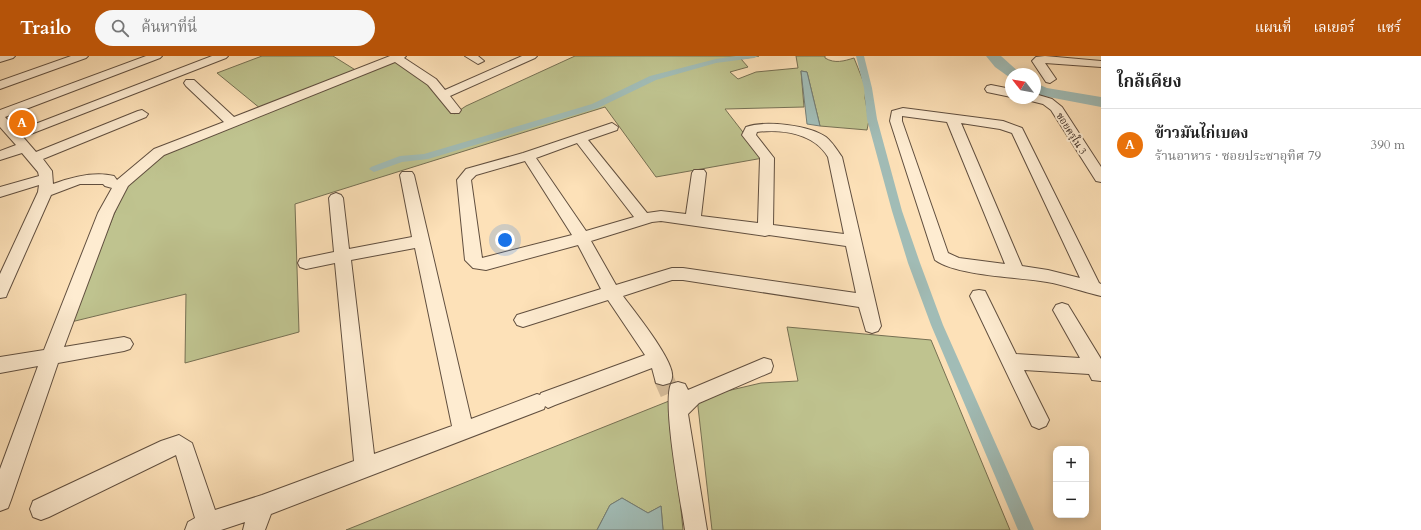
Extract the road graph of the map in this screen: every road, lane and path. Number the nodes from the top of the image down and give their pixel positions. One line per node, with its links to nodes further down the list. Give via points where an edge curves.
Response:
1 (9, 56): 7 (street)
2 (82, 56): 11 (street)
3 (156, 56): 19 (street)
4 (222, 56): 23 (street)
5 (531, 56): 14 (street)
6 (398, 57): 14 (street, via 432,82); 20 (street)
7 (0, 59)
8 (1101, 64): 9 (street, via 1040,59 1038,61)
9 (1050, 79)
10 (190, 83): 20 (street)
11 (0, 85)
12 (991, 89): 13 (street)
13 (1005, 92)
14 (443, 95): 16 (street)
15 (1041, 100): 29 (street, ซอยครุใน 3, via 1053,104)
16 (455, 110)
17 (142, 114): 26 (street)
18 (952, 118): 42 (street); 42 (street, via 903,112 896,114 896,121 941,256 959,264); 43 (street, via 1004,125 1017,131)
19 (1, 120): 23 (street)
20 (232, 122): 30 (street, via 159,152)
21 (612, 127): 22 (street)
22 (580, 138): 25 (street); 34 (street)
23 (20, 141): 24 (street); 26 (street)
24 (0, 156)
25 (528, 156): 37 (street); 37 (street, via 471,172 466,176 464,180 473,260 479,264 486,264)
26 (34, 158): 31 (street, via 45,171)
27 (699, 172): 35 (street)
28 (407, 175): 38 (street)
29 (1101, 178)
30 (124, 182): 31 (street, via 110,183 109,179 85,179); 52 (street, via 106,212)
31 (46, 185): 32 (street); 44 (street)
32 (0, 192)
33 (336, 198): 40 (street)
34 (644, 219): 35 (street, via 661,216); 37 (street)
35 (692, 220): 36 (street)
36 (765, 231): 39 (street); 39 (street, via 767,158 749,134 750,130 756,128 801,131 809,133 833,151)
37 (582, 238): 45 (street)
38 (422, 241): 40 (street); 59 (street)
39 (853, 241): 47 (street)
40 (343, 256): 41 (street); 60 (street)
41 (306, 264)
42 (1016, 272): 43 (street, via 1048,276)
43 (1097, 289)
44 (0, 292)
45 (611, 292): 47 (street, via 672,274 683,274); 49 (street); 57 (street)
46 (979, 296): 53 (street)
47 (866, 301): 50 (street)
48 (1062, 310): 56 (street)
49 (523, 320)
50 (872, 326)
51 (124, 344): 52 (street)
52 (51, 355): 54 (street); 61 (street)
53 (1010, 361): 56 (street); 58 (street)
54 (0, 365)
55 (764, 366): 57 (street, via 692,397)
56 (1099, 371)
57 (668, 381): 59 (street, via 542,401); 66 (street)
58 (1039, 420)
59 (463, 430): 60 (street)
60 (365, 467): 62 (street)
61 (0, 500)
62 (262, 506): 64 (street); 65 (street)
63 (41, 509): 64 (street, via 179,445 185,450)
64 (202, 527)
65 (254, 530)
66 (696, 530)

